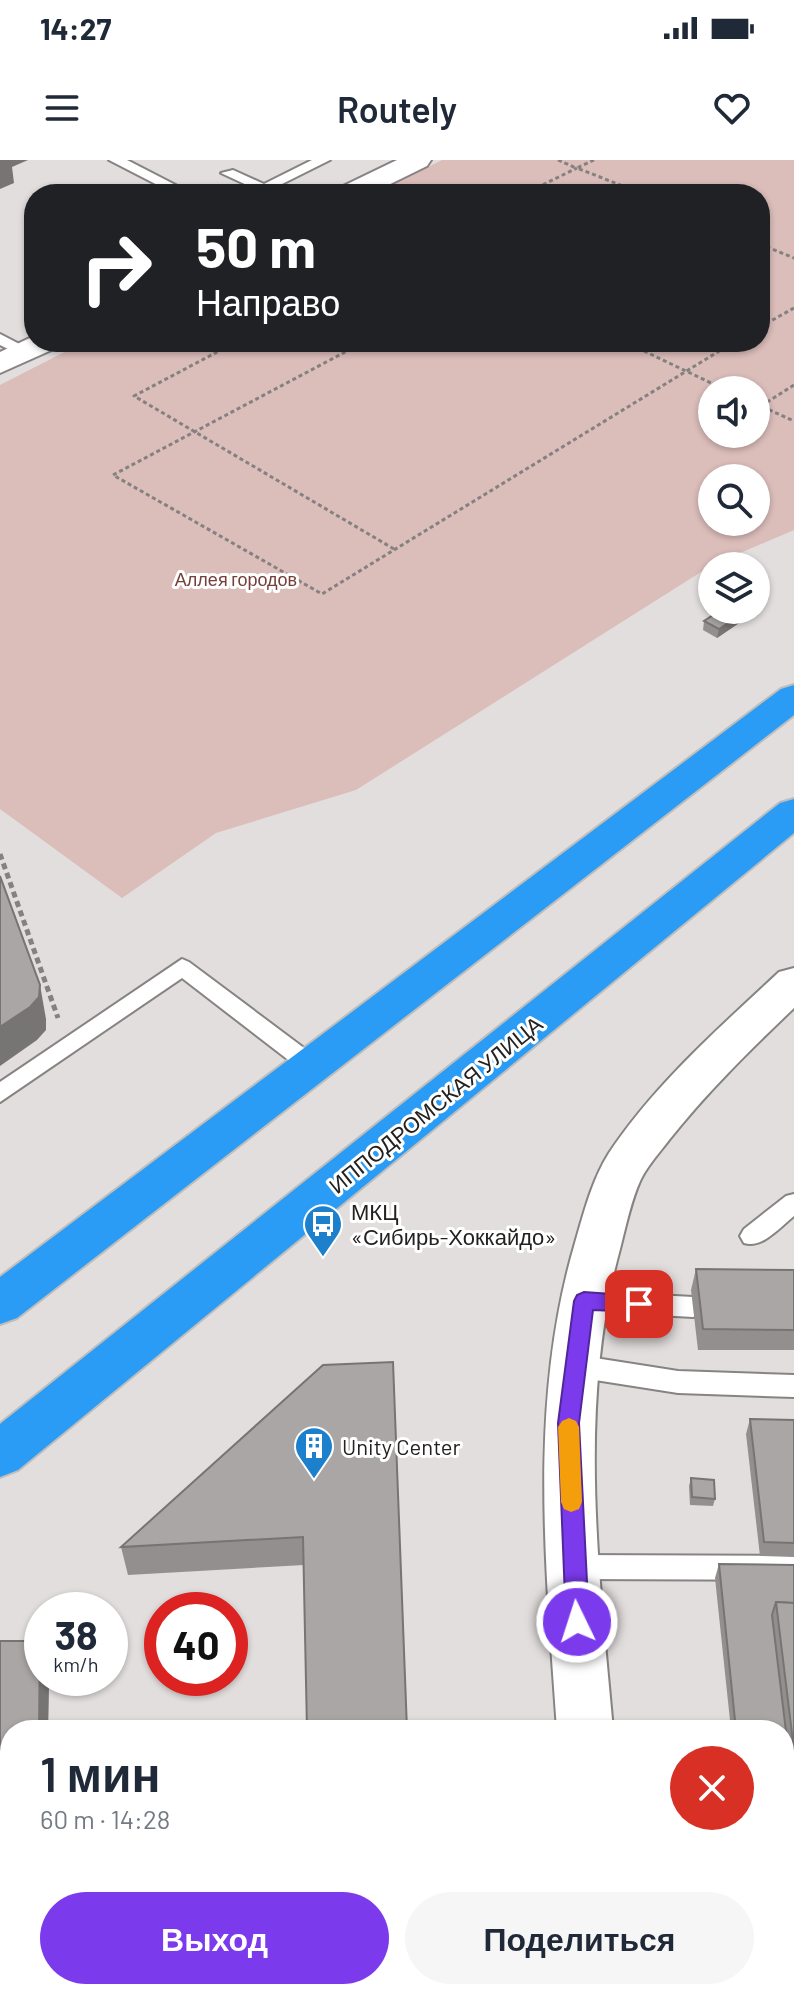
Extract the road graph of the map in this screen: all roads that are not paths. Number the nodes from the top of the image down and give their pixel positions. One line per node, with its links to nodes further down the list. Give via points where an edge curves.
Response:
1 (116, 160): 5 (lane)
2 (323, 160): 7 (lane)
3 (418, 160): 8 (street)
4 (228, 173): 6 (lane)
5 (165, 184)
6 (253, 184)
7 (274, 184)
8 (369, 184)
9 (794, 697): 12 (highway)
10 (794, 812): 21 (highway, ИППОДРОМСКАЯ УЛИЦА)
11 (788, 999): 16 (street, via 689,1082 623,1169 588,1268)
12 (312, 1066): 13 (lane, via 182,967); 17 (highway)
13 (0, 1093)
14 (794, 1203): 15 (lane)
15 (752, 1236)
16 (584, 1301): 18 (lane); 19 (street)
17 (0, 1304)
18 (693, 1307)
19 (576, 1366): 20 (lane, via 678,1382); 22 (street, via 569,1423)
20 (794, 1386)
21 (0, 1454)
22 (573, 1567): 23 (lane); 24 (street)
23 (794, 1568)
24 (584, 1720)

